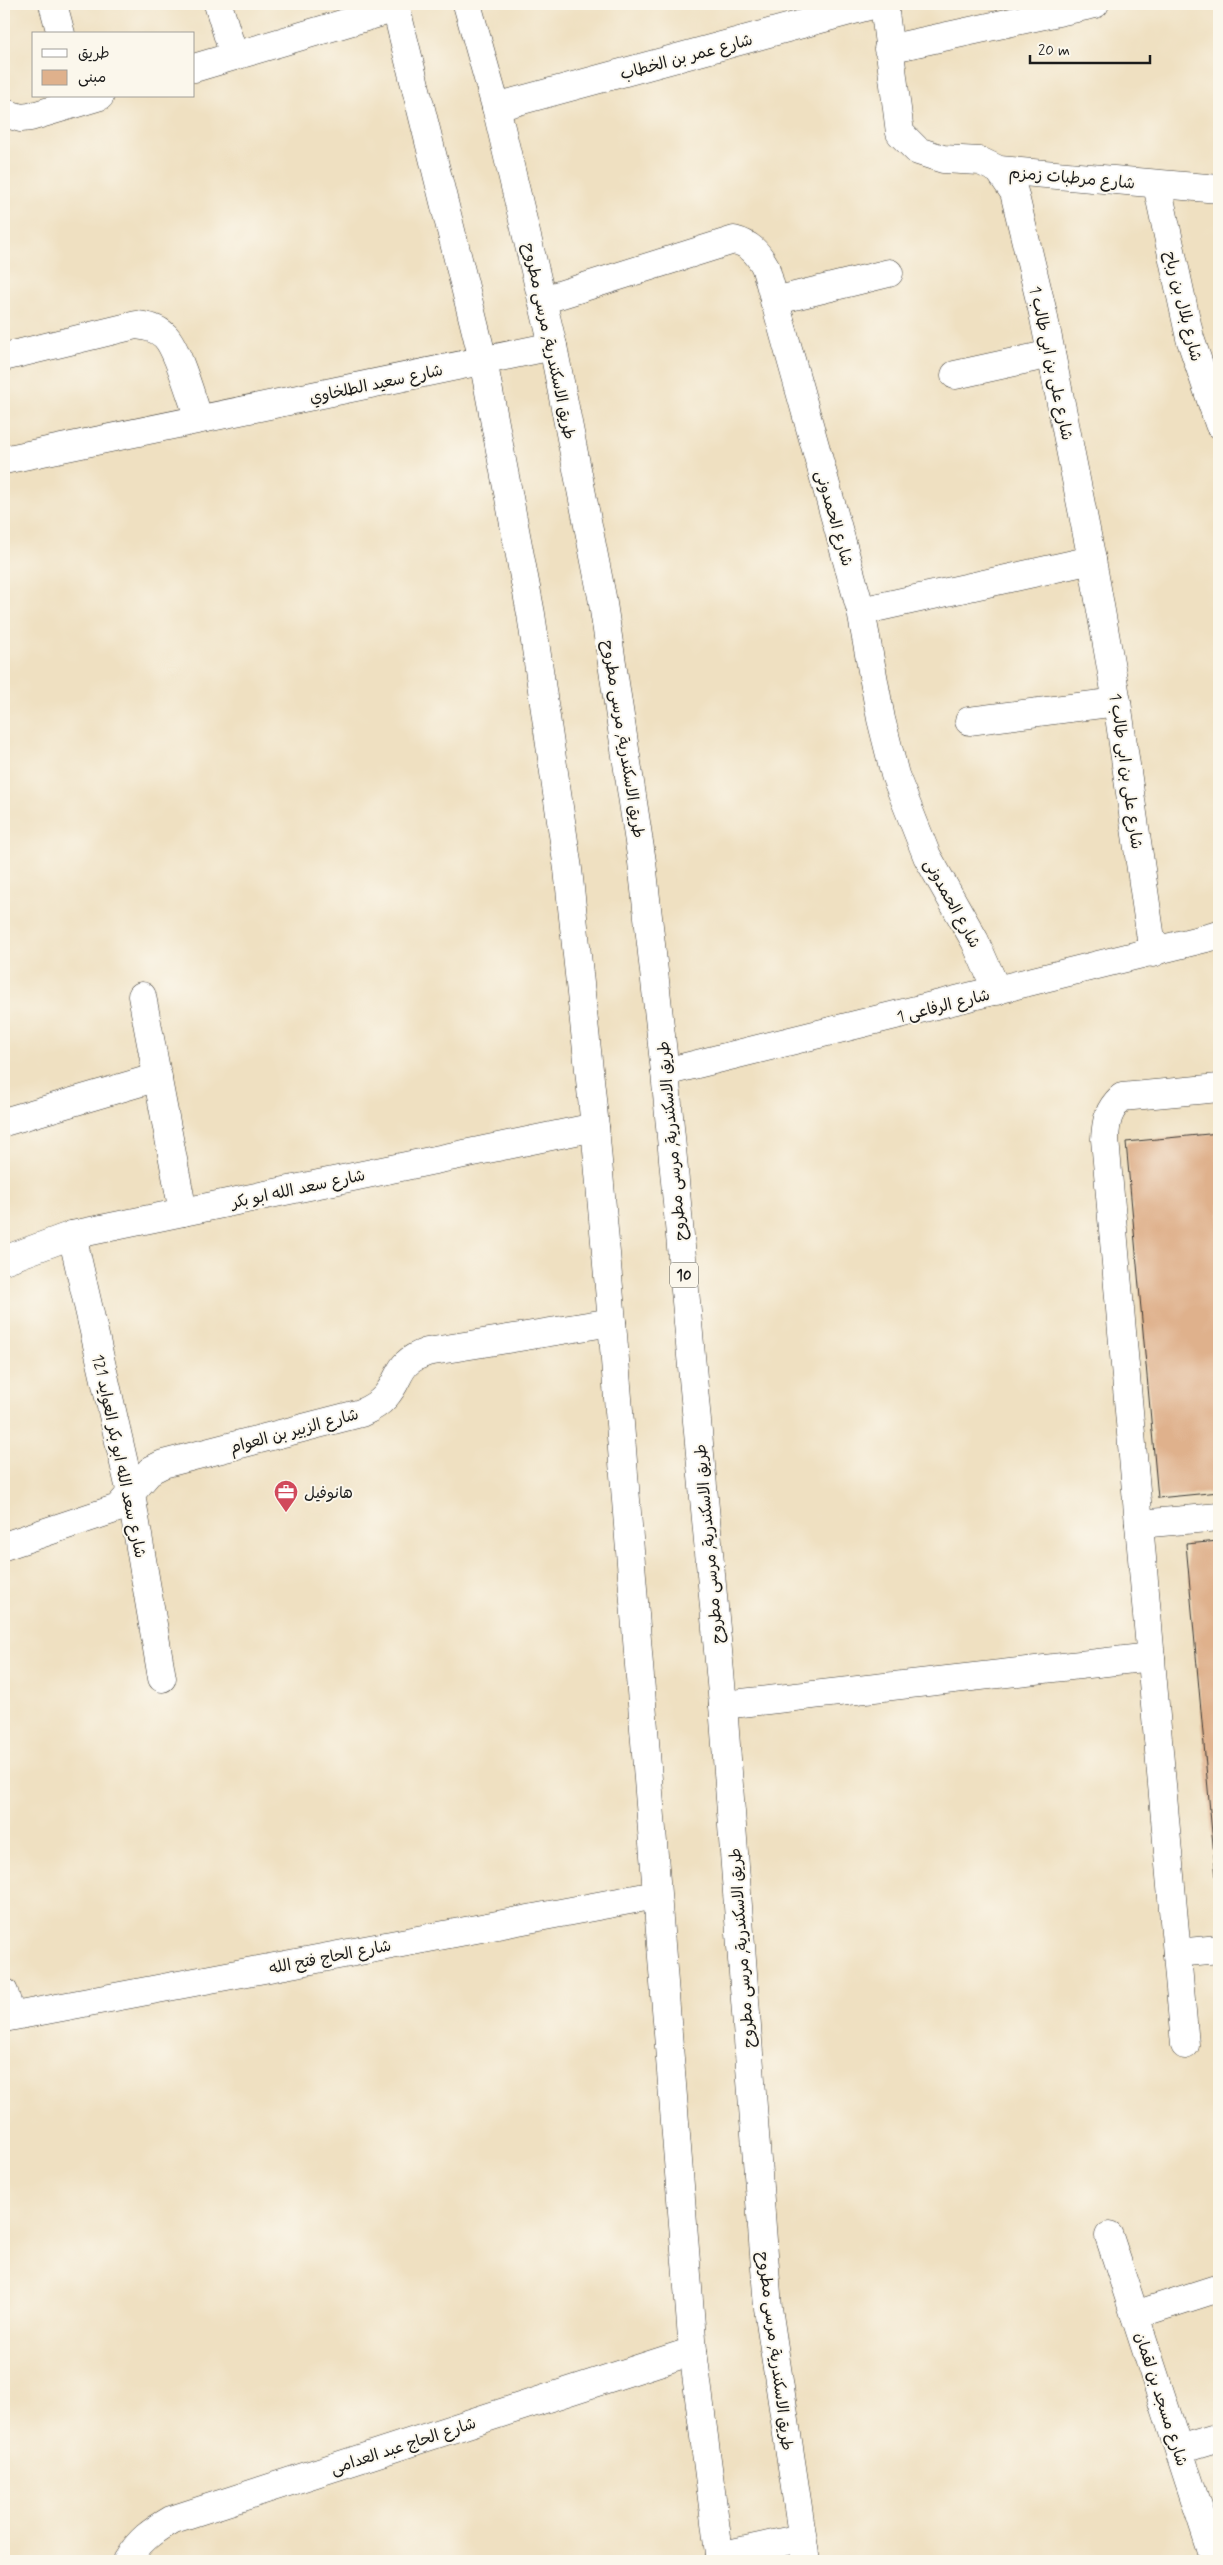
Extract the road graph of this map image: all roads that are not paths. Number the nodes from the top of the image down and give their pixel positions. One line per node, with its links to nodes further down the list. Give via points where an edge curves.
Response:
1 (53, 4): 9 (street)
2 (218, 4): 11 (street)
3 (467, 4): 14 (street, طريق الاسكندرية, مرسى مطروح / 10)
4 (876, 4): 14 (street, شارع عمر بن الخطاب)
5 (884, 4): 10 (street, شارع مرطبات زمزم)
6 (1095, 4): 8 (street)
7 (396, 6): 11 (street); 25 (street)
8 (1059, 8): 10 (street)
9 (60, 32)
10 (888, 49): 16 (street, شارع مرطبات زمزم, via 900,133 918,151 944,159 980,161)
11 (234, 56): 12 (street)
12 (195, 68)
13 (87, 98): 15 (street, via 30,117)
14 (496, 107): 20 (street, طريق الاسكندرية, مرسى مطروح / 10)
15 (4, 113)
16 (999, 170): 17 (street, شارع مرطبات زمزم); 23 (street, شارع على بن ابى طالب 1, via 1014,192)
17 (1157, 185): 18 (street, شارع مرطبات زمزم); 28 (street, شارع بلال بن رباح, via 1190,338)
18 (1219, 189)
19 (889, 273): 21 (street)
20 (543, 300): 21 (street, شارع الحمدونى, via 734,240 744,242 756,251 765,266); 22 (street, طريق الاسكندرية, مرسى مطروح / 10)
21 (774, 301): 31 (street, شارع الحمدونى)
22 (553, 346): 25 (street, شارع سعيد الطلخاوي); 38 (street, طريق الاسكندرية, مرسى مطروح / 10, via 602,597 642,862)
23 (1051, 354): 26 (street); 30 (street, شارع على بن ابى طالب 1)
24 (4, 357): 27 (street, via 136,325 148,326 162,333 172,345)
25 (483, 360): 27 (street, شارع سعيد الطلخاوي); 42 (street, via 533,624 568,870)
26 (955, 375)
27 (199, 419): 29 (street, شارع سعيد الطلخاوي)
28 (1219, 424)
29 (4, 460)
30 (1092, 560): 31 (street); 32 (street, شارع على بن ابى طالب 1)
31 (861, 610): 36 (street, شارع الحمدونى, via 895,775 927,856 975,941)
32 (1117, 702): 33 (street); 35 (street, شارع على بن ابى طالب 1)
33 (969, 721)
34 (1219, 935): 35 (street, شارع الرفاعى 1)
35 (1153, 953): 36 (street, شارع الرفاعى 1)
36 (997, 992): 38 (street, شارع الرفاعى 1)
37 (142, 996): 39 (street)
38 (665, 1072): 53 (street, طريق الاسكندرية, مرسى مطروح / 10)
39 (158, 1077): 41 (street); 43 (street)
40 (1219, 1088): 49 (street, via 1122,1097 1111,1107 1106,1121)
41 (4, 1122)
42 (595, 1127): 43 (street, شارع سعد الله ابو بكر); 46 (street)
43 (183, 1212): 44 (street, شارع سعد الله ابو بكر)
44 (72, 1235): 45 (street, شارع سعد الله ابو بكر); 47 (street, شارع سعد الله ابو بكر العوايد 121)
45 (4, 1260)
46 (612, 1322): 47 (street, شارع الزبير بن العوام, via 427,1352 406,1363 384,1398 361,1413 163,1464 151,1470); 54 (street)
47 (131, 1494): 50 (street, شارع الزبير بن العوام, via 118,1508 103,1515); 52 (street, شارع سعد الله ابو بكر العوايد 121)
48 (1219, 1517): 49 (street)
49 (1139, 1524): 51 (street)
50 (4, 1546)
51 (1151, 1657): 53 (street); 56 (street)
52 (162, 1678)
53 (723, 1705): 65 (street, طريق الاسكندرية, مرسى مطروح / 10, via 768,2308)
54 (656, 1895): 57 (street, شارع الحاج فتح الله); 62 (street)
55 (1219, 1949): 56 (street)
56 (1178, 1953): 58 (street)
57 (6, 2009)
58 (1186, 2045)
59 (1109, 2236): 61 (street, شارع مسجد بن لقمان)
60 (1219, 2288): 61 (street)
61 (1135, 2315): 64 (street, شارع مسجد بن لقمان)
62 (693, 2351): 66 (street); 67 (street, شارع الحاج عبد العدامى, via 171,2520 151,2532 134,2548)
63 (1219, 2437): 64 (street)
64 (1179, 2449): 68 (street, شارع مسجد بن لقمان)
65 (804, 2550): 66 (street)
66 (719, 2558)
67 (127, 2561)
68 (1215, 2561)

